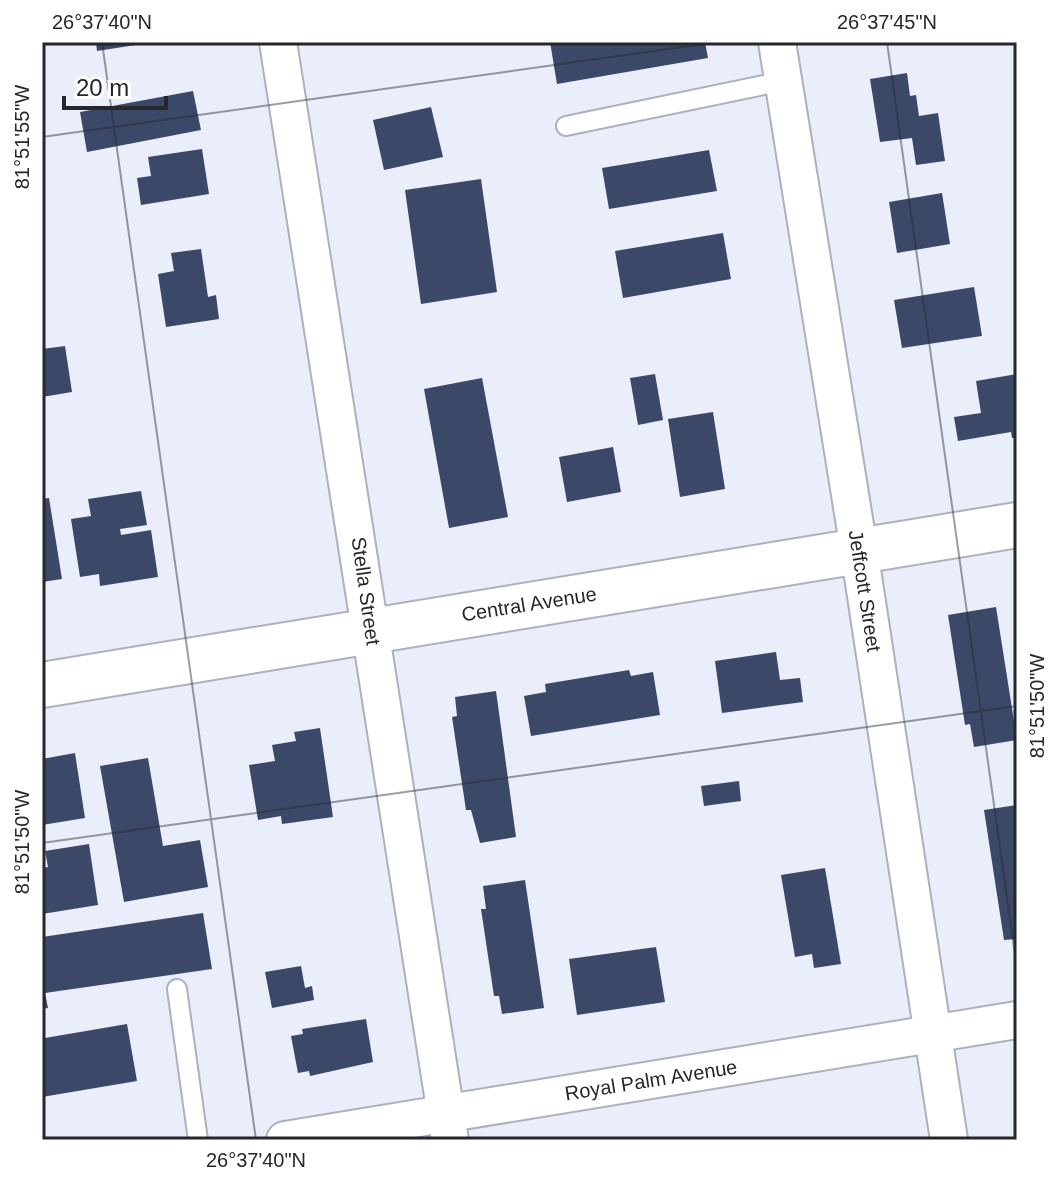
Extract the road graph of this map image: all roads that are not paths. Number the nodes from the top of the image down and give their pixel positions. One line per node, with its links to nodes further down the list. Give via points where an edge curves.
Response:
1 (278, 42): 7 (street, Stella Street)
2 (777, 42): 3 (street, Jeffcott Street)
3 (783, 81): 4 (lane); 6 (street, Jeffcott Street)
4 (566, 126)
5 (1017, 525): 6 (street, Central Avenue)
6 (859, 550): 7 (street, Central Avenue); 11 (street, Jeffcott Street)
7 (372, 630): 8 (street, Central Avenue); 12 (street, Stella Street)
8 (42, 685)
9 (177, 989): 14 (lane)
10 (1017, 1020): 11 (street, Royal Palm Avenue)
11 (932, 1034): 12 (street, Royal Palm Avenue); 16 (street, Jeffcott Street)
12 (448, 1127): 13 (street, Royal Palm Avenue)
13 (387, 1132): 15 (street, Royal Palm Avenue)
14 (198, 1140)
15 (285, 1140)
16 (949, 1140)

